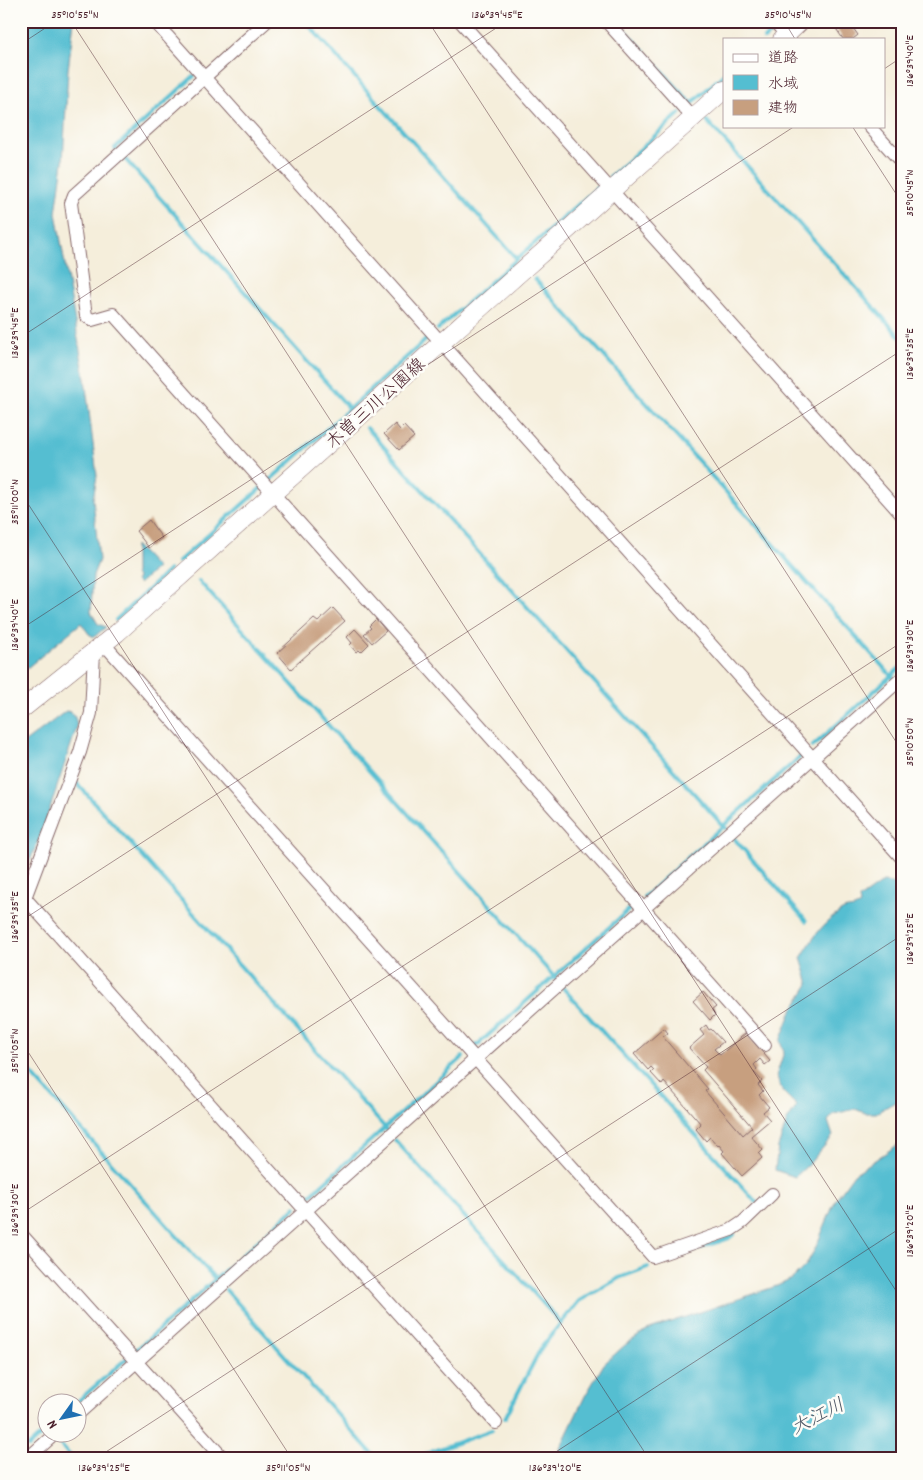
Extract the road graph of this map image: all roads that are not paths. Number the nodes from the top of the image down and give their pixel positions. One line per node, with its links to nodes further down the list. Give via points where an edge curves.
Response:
1 (154, 21): 8 (street)
2 (268, 21): 8 (street)
3 (460, 21): 13 (street)
4 (606, 21): 10 (street)
5 (774, 21): 7 (street)
6 (801, 21): 7 (main road)
7 (786, 37)
8 (204, 78): 14 (street); 15 (street, via 74,195 71,203 86,316 92,320 113,314)
9 (723, 91): 10 (main road, 木曽三川公園線)
10 (693, 118): 13 (main road, 木曽三川公園線)
11 (871, 128): 12 (street)
12 (902, 163)
13 (612, 191): 14 (main road, 木曽三川公園線); 16 (street)
14 (442, 343): 15 (main road, 木曽三川公園線); 20 (street)
15 (273, 494): 17 (main road, 木曽三川公園線); 22 (street)
16 (902, 515)
17 (99, 648): 19 (main road, 木曽三川公園線); 24 (street); 26 (street, via 91,713 80,752 26,898)
18 (902, 678): 20 (street)
19 (21, 710)
20 (813, 757): 21 (street); 22 (street)
21 (900, 856)
22 (644, 908): 23 (street); 24 (street)
23 (765, 1045)
24 (474, 1059): 25 (street, via 653,1257 731,1230 744,1222); 26 (street)
25 (772, 1194)
26 (306, 1210): 28 (street); 30 (street)
27 (21, 1234): 28 (street)
28 (137, 1362): 29 (street); 33 (street)
29 (88, 1405)
30 (496, 1423)
31 (46, 1442): 32 (street)
32 (27, 1459)
33 (224, 1459)

